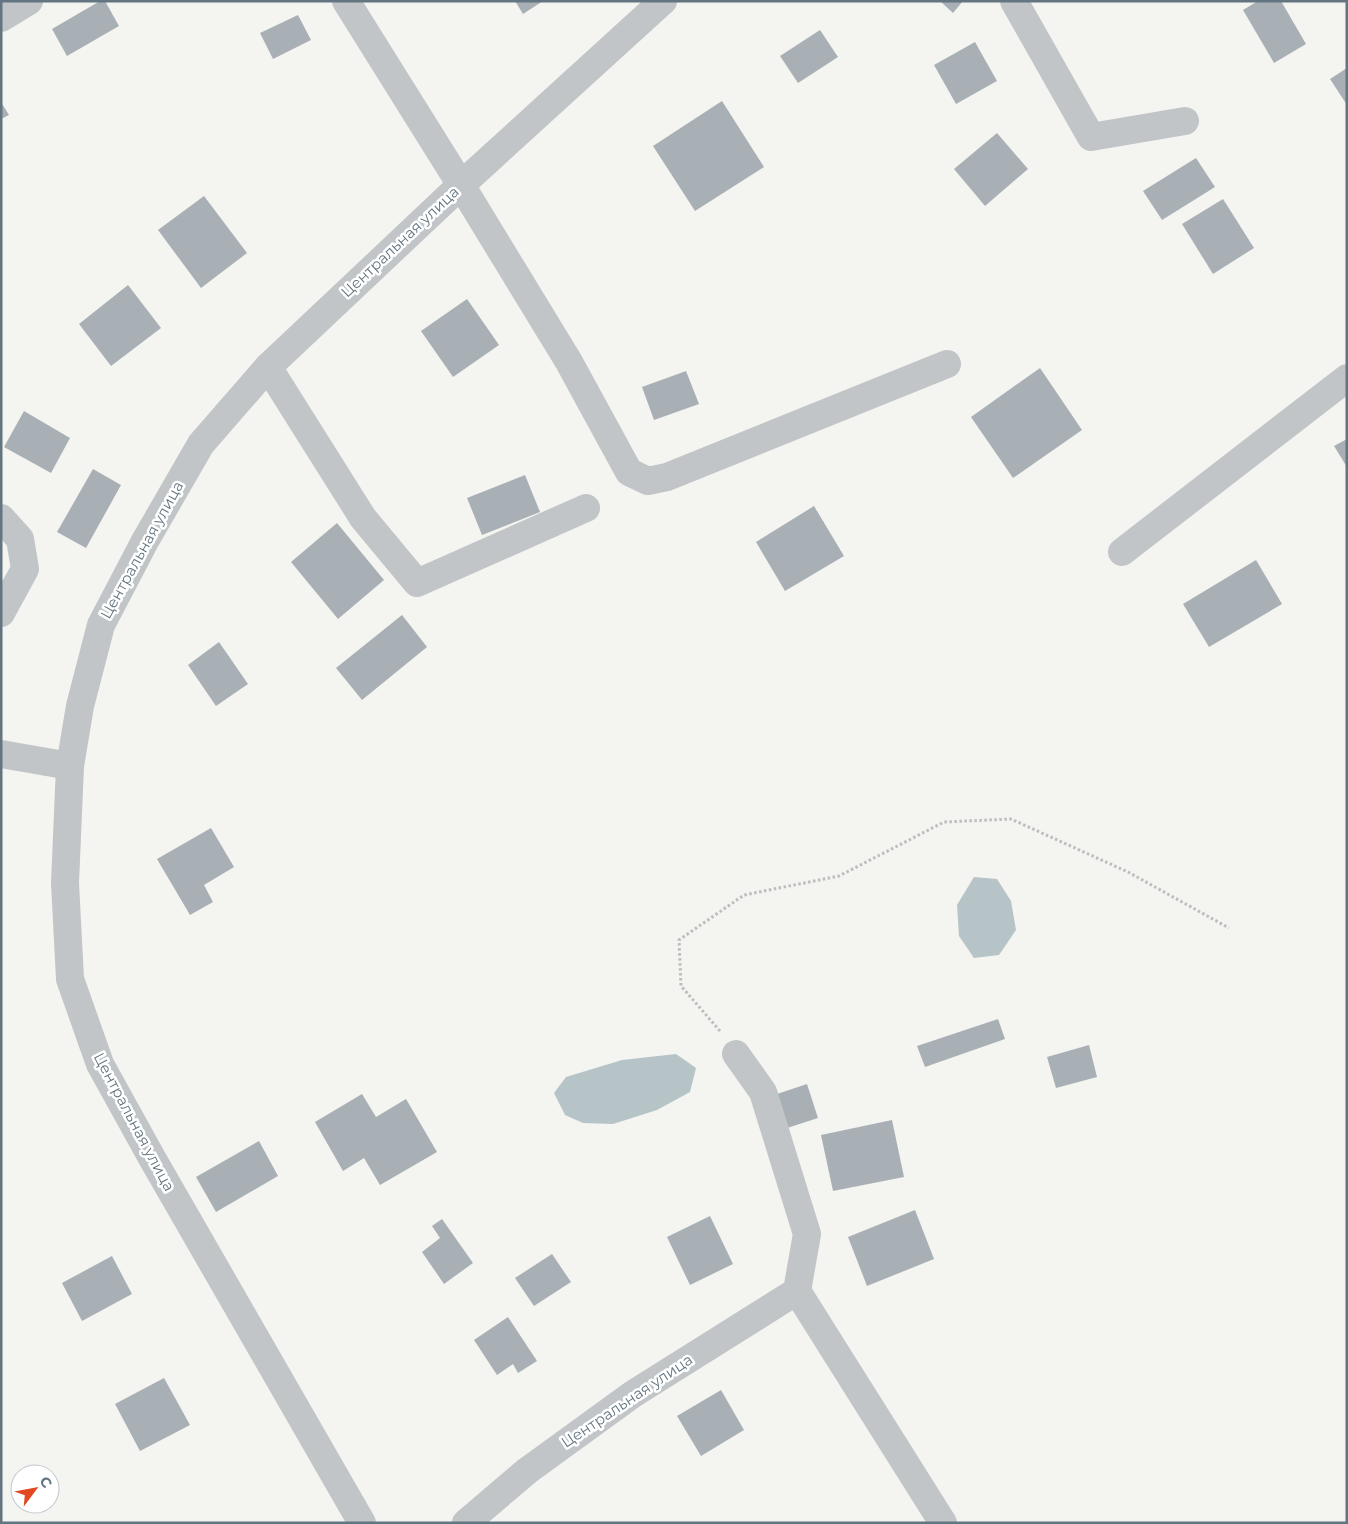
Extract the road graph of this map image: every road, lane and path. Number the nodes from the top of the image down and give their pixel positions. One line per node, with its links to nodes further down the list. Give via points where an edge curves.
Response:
1 (29, 1): 5 (street)
2 (346, 1): 7 (street)
3 (663, 1): 7 (street, Центральная улица)
4 (1014, 1): 6 (street, via 1091,137)
5 (1, 18)
6 (1184, 121)
7 (461, 185): 8 (street, via 569,362 629,472 648,481 667,477); 9 (street, Центральная улица)
8 (947, 364)
9 (268, 367): 11 (street, via 363,518 417,583); 16 (street, Центральная улица, via 202,444 145,541 101,625 80,706)
10 (1347, 378): 13 (street)
11 (586, 508)
12 (1, 518): 14 (street, via 20,539 25,568)
13 (1122, 552)
14 (1, 612)
15 (1, 754): 16 (street)
16 (70, 766): 20 (street, Центральная улица, via 65,883 70,979 100,1064)
17 (1229, 928): 18 (path, via 1128,872 1011,818 944,822 838,876 744,895 680,940 681,986)
18 (736, 1054): 19 (street, via 763,1092 807,1234)
19 (797, 1291): 21 (street, Центральная улица, via 632,1394 527,1471); 22 (street)
20 (362, 1523)
21 (466, 1523)
22 (943, 1523)

